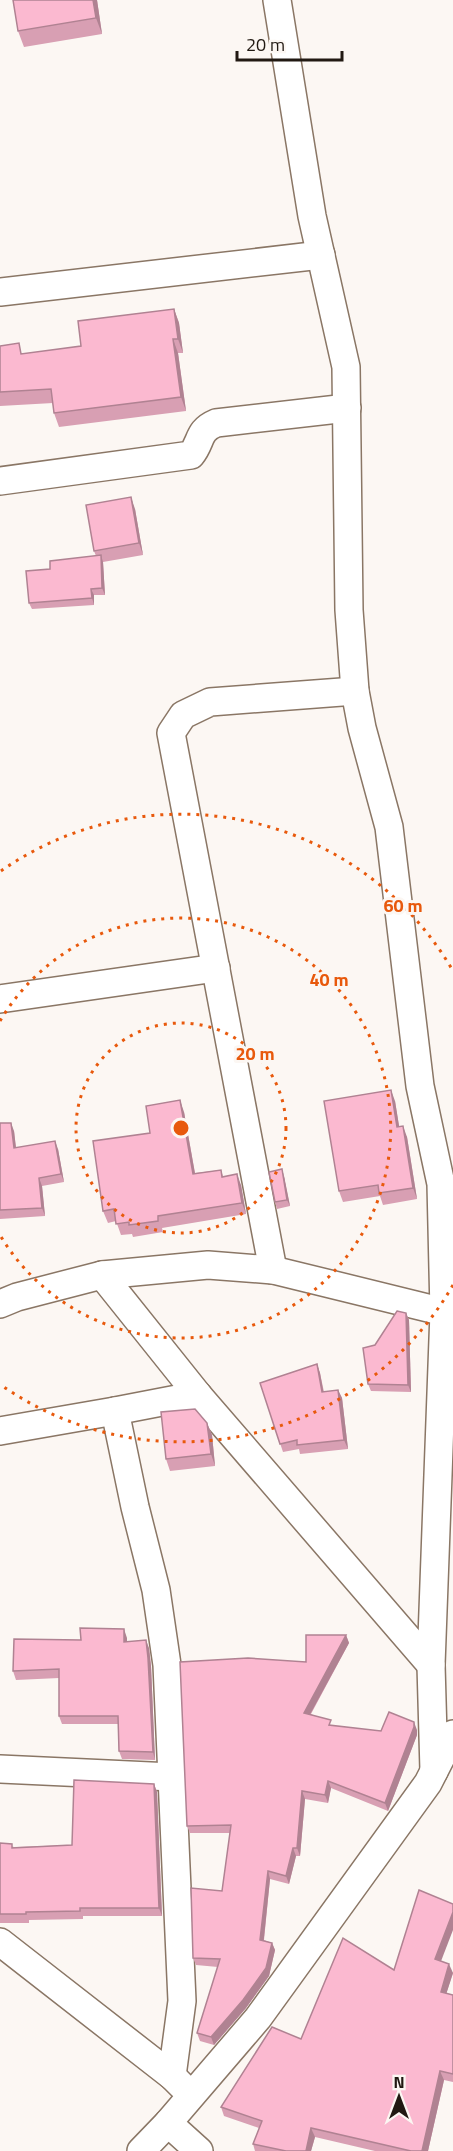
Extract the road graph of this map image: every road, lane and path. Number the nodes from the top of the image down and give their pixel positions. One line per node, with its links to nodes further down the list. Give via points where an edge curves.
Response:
1 (277, 0): 2 (street)
2 (321, 255): 3 (street); 4 (street, via 346,367)
3 (0, 292)
4 (347, 408): 5 (street, via 216,423 199,437 191,455); 6 (street, via 349,610)
5 (0, 481)
6 (355, 690): 7 (street, via 210,702 183,715 171,733); 9 (street, via 389,827 420,1086)
7 (216, 968): 8 (street); 10 (street)
8 (0, 999)
9 (447, 1172): 13 (street)
10 (273, 1270): 11 (street, via 208,1265); 13 (street)
11 (102, 1275): 12 (street); 14 (street)
12 (0, 1304)
13 (444, 1312): 17 (street)
14 (198, 1395): 15 (street); 17 (street)
15 (116, 1412): 16 (street); 21 (street, via 156,1590 167,1665)
16 (0, 1431)
17 (431, 1665): 20 (street)
18 (453, 1734): 20 (street)
19 (0, 1769): 21 (street)
20 (434, 1771): 24 (street, via 258,2018)
21 (172, 1777): 23 (street, via 182,2001)
22 (0, 1941): 23 (street)
23 (172, 2076): 24 (street)
24 (192, 2095): 25 (street)
25 (168, 2123): 26 (street); 27 (street)
26 (141, 2151)
27 (199, 2151)

